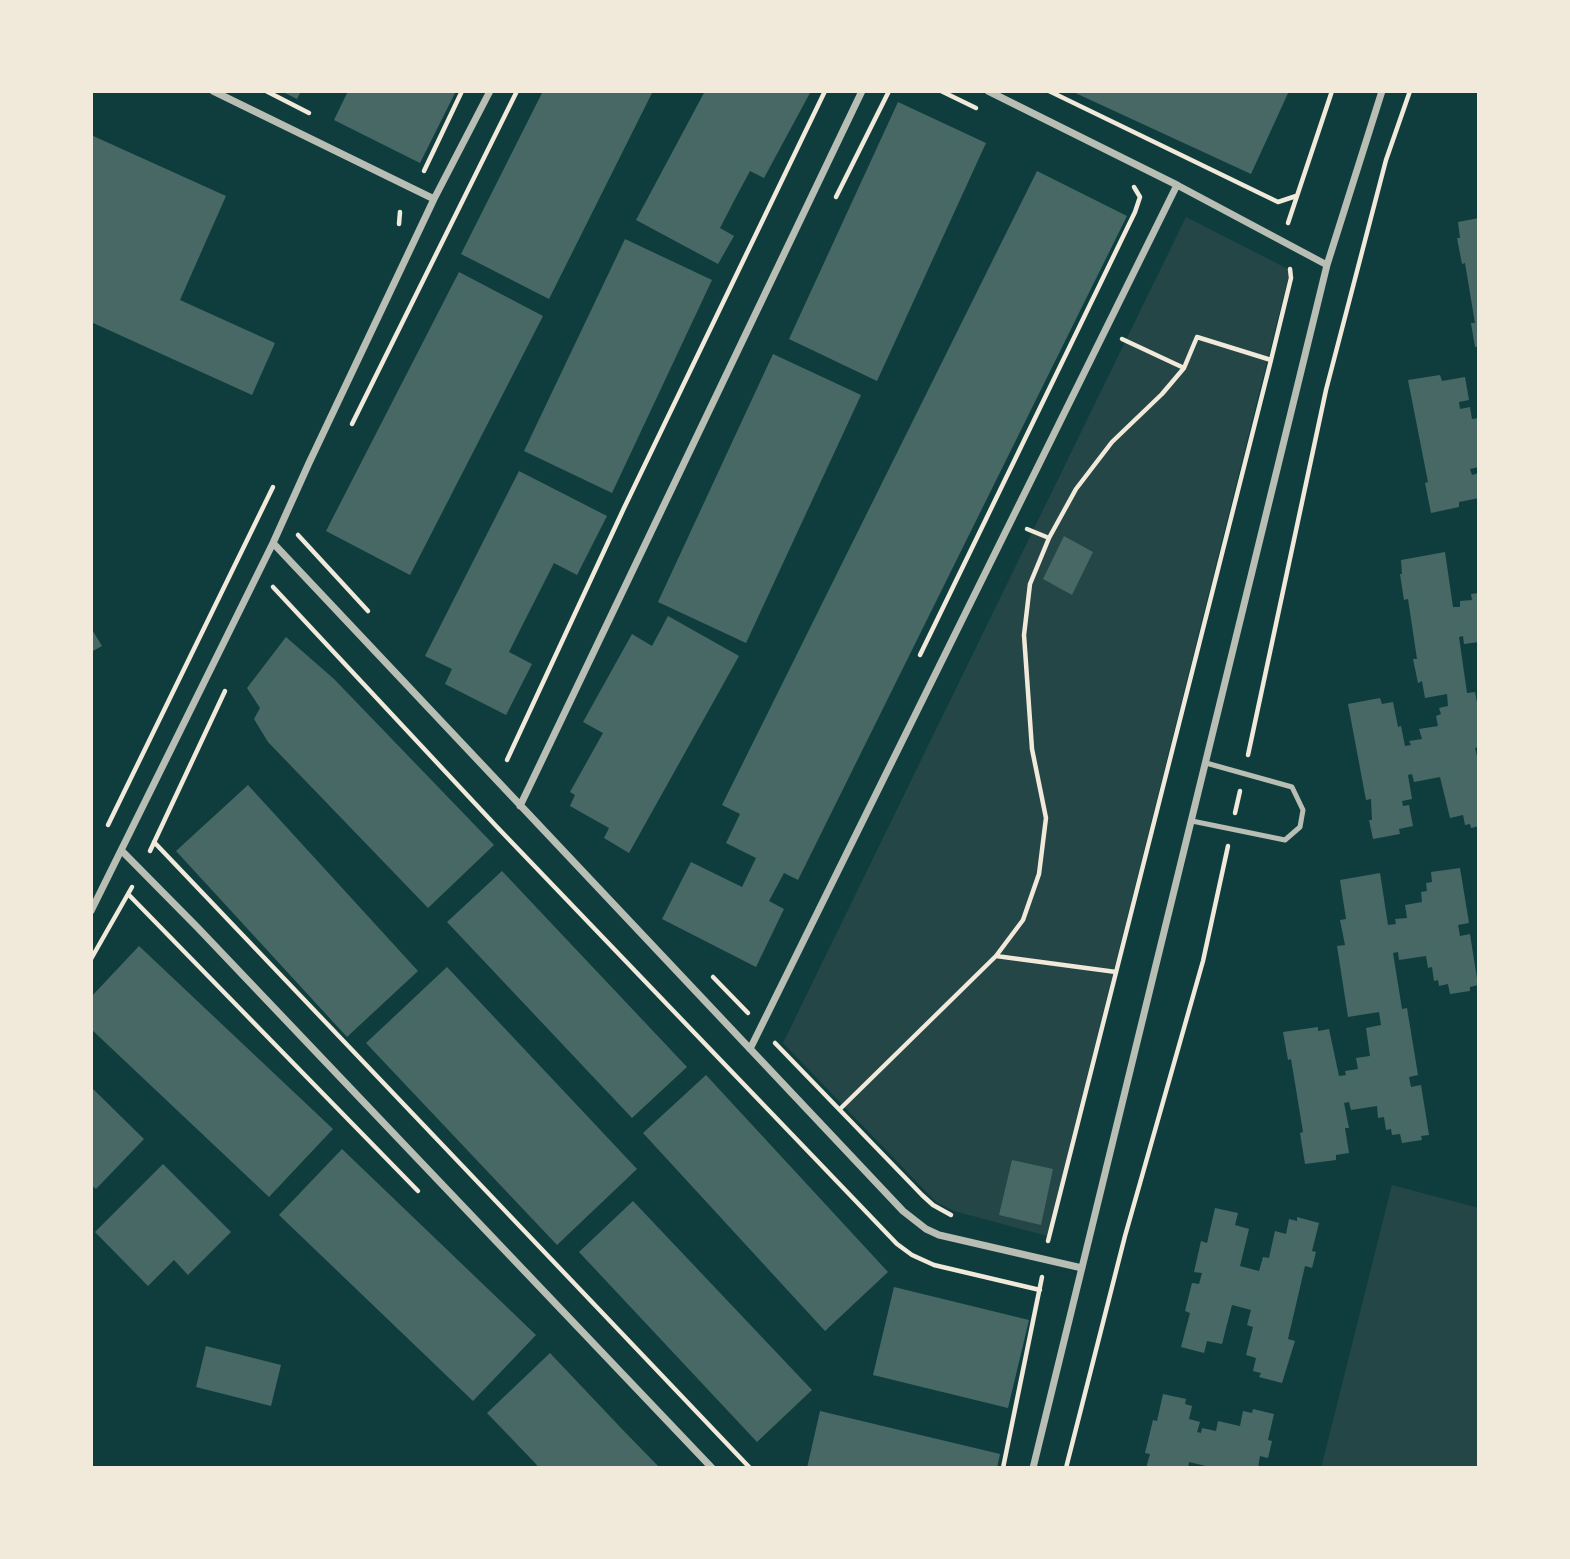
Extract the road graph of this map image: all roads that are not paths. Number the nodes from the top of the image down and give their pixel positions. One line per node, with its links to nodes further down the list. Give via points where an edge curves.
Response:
1 (213, 91): 7 (street)
2 (490, 91): 7 (street)
3 (862, 91): 11 (street)
4 (988, 91): 6 (street)
5 (1382, 91): 8 (street)
6 (1177, 185): 8 (street); 15 (street)
7 (435, 200): 9 (street)
8 (1328, 265): 10 (street)
9 (273, 543): 11 (street); 13 (street)
10 (1206, 763): 12 (street); 12 (lane, via 1292,788 1303,810 1300,827 1285,840)
11 (520, 806): 15 (street)
12 (1192, 821): 16 (street)
13 (122, 851): 14 (street); 17 (street)
14 (91, 911)
15 (750, 1049): 16 (street, via 903,1211 926,1229)
16 (1082, 1268): 18 (street)
17 (712, 1468)
18 (1033, 1468)

